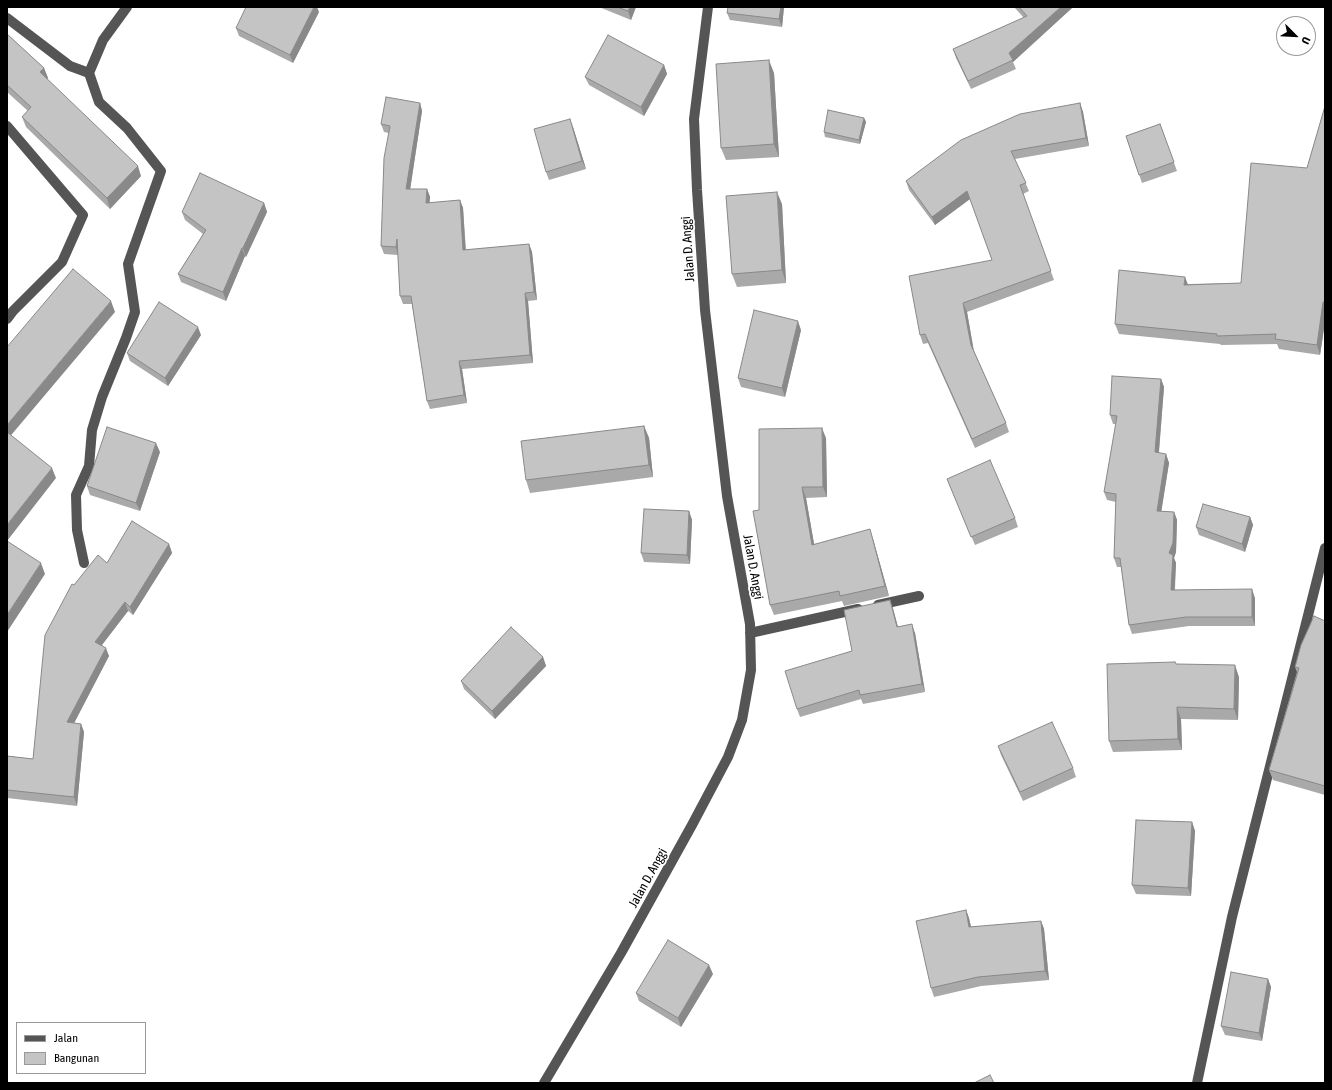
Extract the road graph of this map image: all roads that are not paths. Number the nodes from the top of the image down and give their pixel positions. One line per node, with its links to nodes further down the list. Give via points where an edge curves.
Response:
1 (127, 7): 4 (street, via 103,40)
2 (708, 7): 10 (street, Jalan D. Anggi, via 694,119 698,213 705,310 727,496)
3 (7, 18): 4 (street, via 70,66)
4 (88, 73): 8 (street, via 99,102 128,128 161,171 128,264 136,312 102,397 92,430 89,466 76,496 77,530)
5 (7, 126): 6 (street, via 83,215 62,262)
6 (7, 319)
7 (1325, 548): 12 (street, via 1232,917)
8 (84, 563)
9 (919, 596): 10 (street)
10 (750, 633): 11 (street, Jalan D. Anggi, via 751,670 742,720 728,757 625,946)
11 (544, 1083)
12 (1197, 1083)

